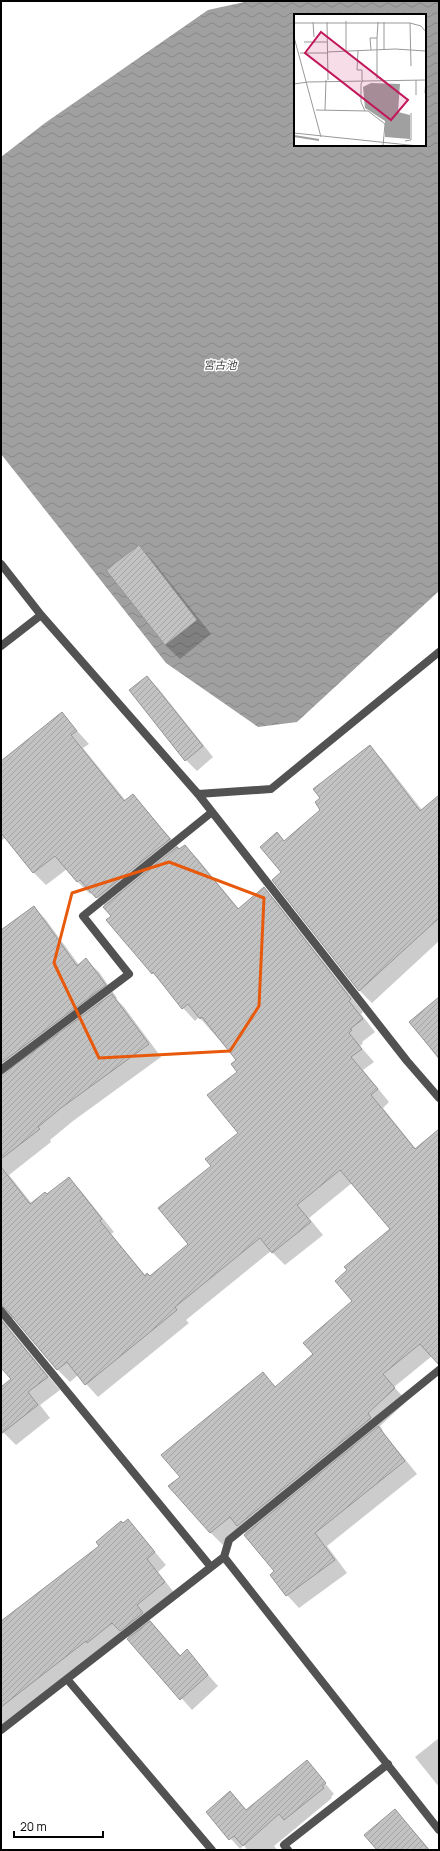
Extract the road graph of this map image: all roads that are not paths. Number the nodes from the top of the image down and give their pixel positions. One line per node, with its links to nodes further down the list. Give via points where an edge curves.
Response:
1 (1, 564): 2 (street)
2 (41, 615): 3 (street); 5 (street)
3 (1, 646)
4 (439, 652): 5 (street, via 270,789)
5 (198, 794): 6 (street)
6 (212, 812): 7 (street, via 83,916 130,974); 8 (street, via 407,1062)
7 (1, 1070)
8 (439, 1098)
9 (1, 1311): 12 (street)
10 (439, 1370): 11 (street, via 229,1540)
11 (224, 1557): 12 (street); 15 (street)
12 (211, 1567): 13 (street)
13 (67, 1679): 14 (street); 17 (street)
14 (1, 1730)
15 (388, 1764): 16 (street); 18 (street, via 284,1845)
16 (439, 1830)
17 (212, 1850)
18 (288, 1850)

